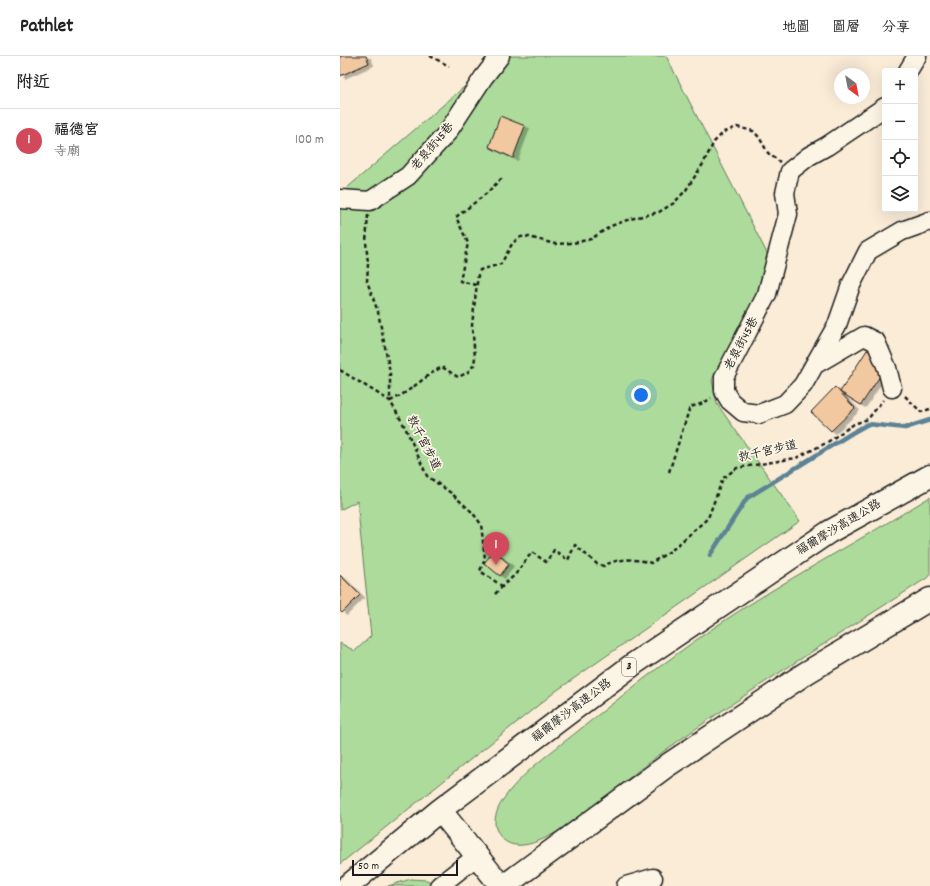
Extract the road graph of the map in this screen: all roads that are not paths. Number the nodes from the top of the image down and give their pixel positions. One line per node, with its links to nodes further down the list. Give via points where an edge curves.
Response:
1 (500, 56): 5 (street, 老泉街45巷, via 482,78 447,133 408,176 370,200)
2 (917, 56): 3 (street)
3 (910, 68)
4 (882, 109): 7 (street, 老泉街45巷, via 790,171 785,193 788,214 767,294 724,376 724,390 730,401 744,412 759,414 786,404 803,385)
5 (340, 199)
6 (930, 222): 7 (street, via 902,231 868,251 851,285 838,325)
7 (815, 364): 8 (street, via 864,336 876,342)
8 (892, 388)
9 (930, 476): 11 (highway, 福爾摩沙高速公路 / 3, via 829,532 635,664)
10 (930, 599): 16 (highway, via 806,673 674,760)
11 (440, 810): 12 (highway); 14 (highway, 福爾摩沙高速公路 / 3)
12 (477, 856): 15 (street); 16 (highway)
13 (653, 878): 17 (street)
14 (348, 886)
15 (439, 886)
16 (502, 886)
17 (626, 886)

